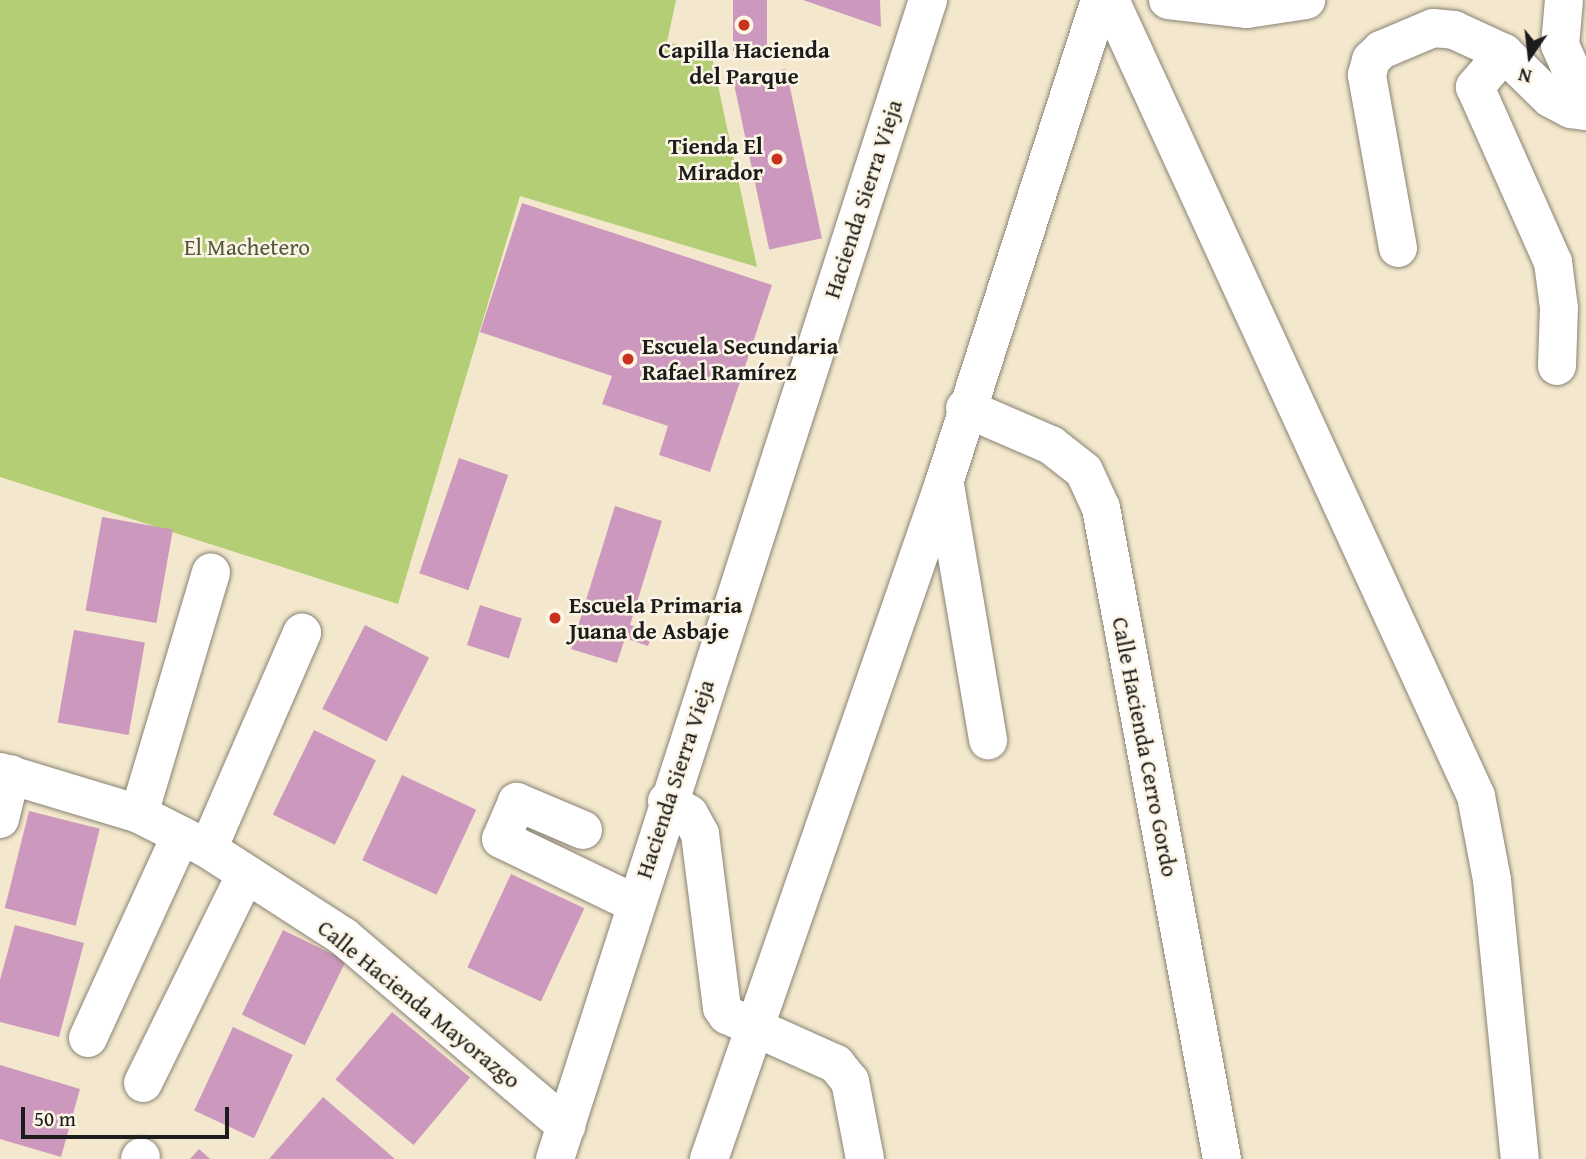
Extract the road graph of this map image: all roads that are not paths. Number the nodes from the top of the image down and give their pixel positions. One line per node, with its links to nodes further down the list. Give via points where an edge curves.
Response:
1 (928, 0): 7 (street, Hacienda Sierra Vieja)
2 (1100, 0): 13 (street)
3 (1110, 0): 33 (street, via 1476,796 1492,880)
4 (1168, 0): 6 (street, via 1247,9)
5 (1564, 0): 9 (street, via 1560,45 1576,82)
6 (1303, 1)
7 (915, 18): 19 (street, Hacienda Sierra Vieja)
8 (1504, 53): 10 (street, via 1550,98); 11 (street, via 1478,37 1433,28 1381,50 1371,60 1367,75); 12 (street, via 1475,87 1553,261 1559,308)
9 (1586, 93)
10 (1586, 111)
11 (1398, 248)
12 (1557, 366)
13 (965, 408): 14 (street); 32 (street, Calle Hacienda Cerro Gordo, via 1051,445 1084,471 1101,509)
14 (944, 483): 17 (street); 26 (street)
15 (211, 572): 20 (street)
16 (302, 632): 23 (street)
17 (989, 740)
18 (6, 773): 20 (street, Calle Hacienda Mayorazgo); 21 (street)
19 (667, 801): 25 (street, Hacienda Sierra Vieja); 26 (street, via 689,814 700,834 722,1008)
20 (139, 814): 23 (street, Calle Hacienda Mayorazgo)
21 (0, 819)
22 (583, 830): 25 (street, via 517,802 501,839)
23 (194, 842): 24 (street, Calle Hacienda Mayorazgo); 27 (street)
24 (246, 874): 28 (street); 29 (street, Calle Hacienda Mayorazgo, via 344,937)
25 (636, 904): 29 (street, Hacienda Sierra Vieja)
26 (754, 1025): 30 (street); 31 (street, via 816,1051 850,1081)
27 (88, 1038)
28 (143, 1083)
29 (561, 1143)
30 (709, 1159)
31 (865, 1159)
32 (1222, 1159)
33 (1520, 1159)

